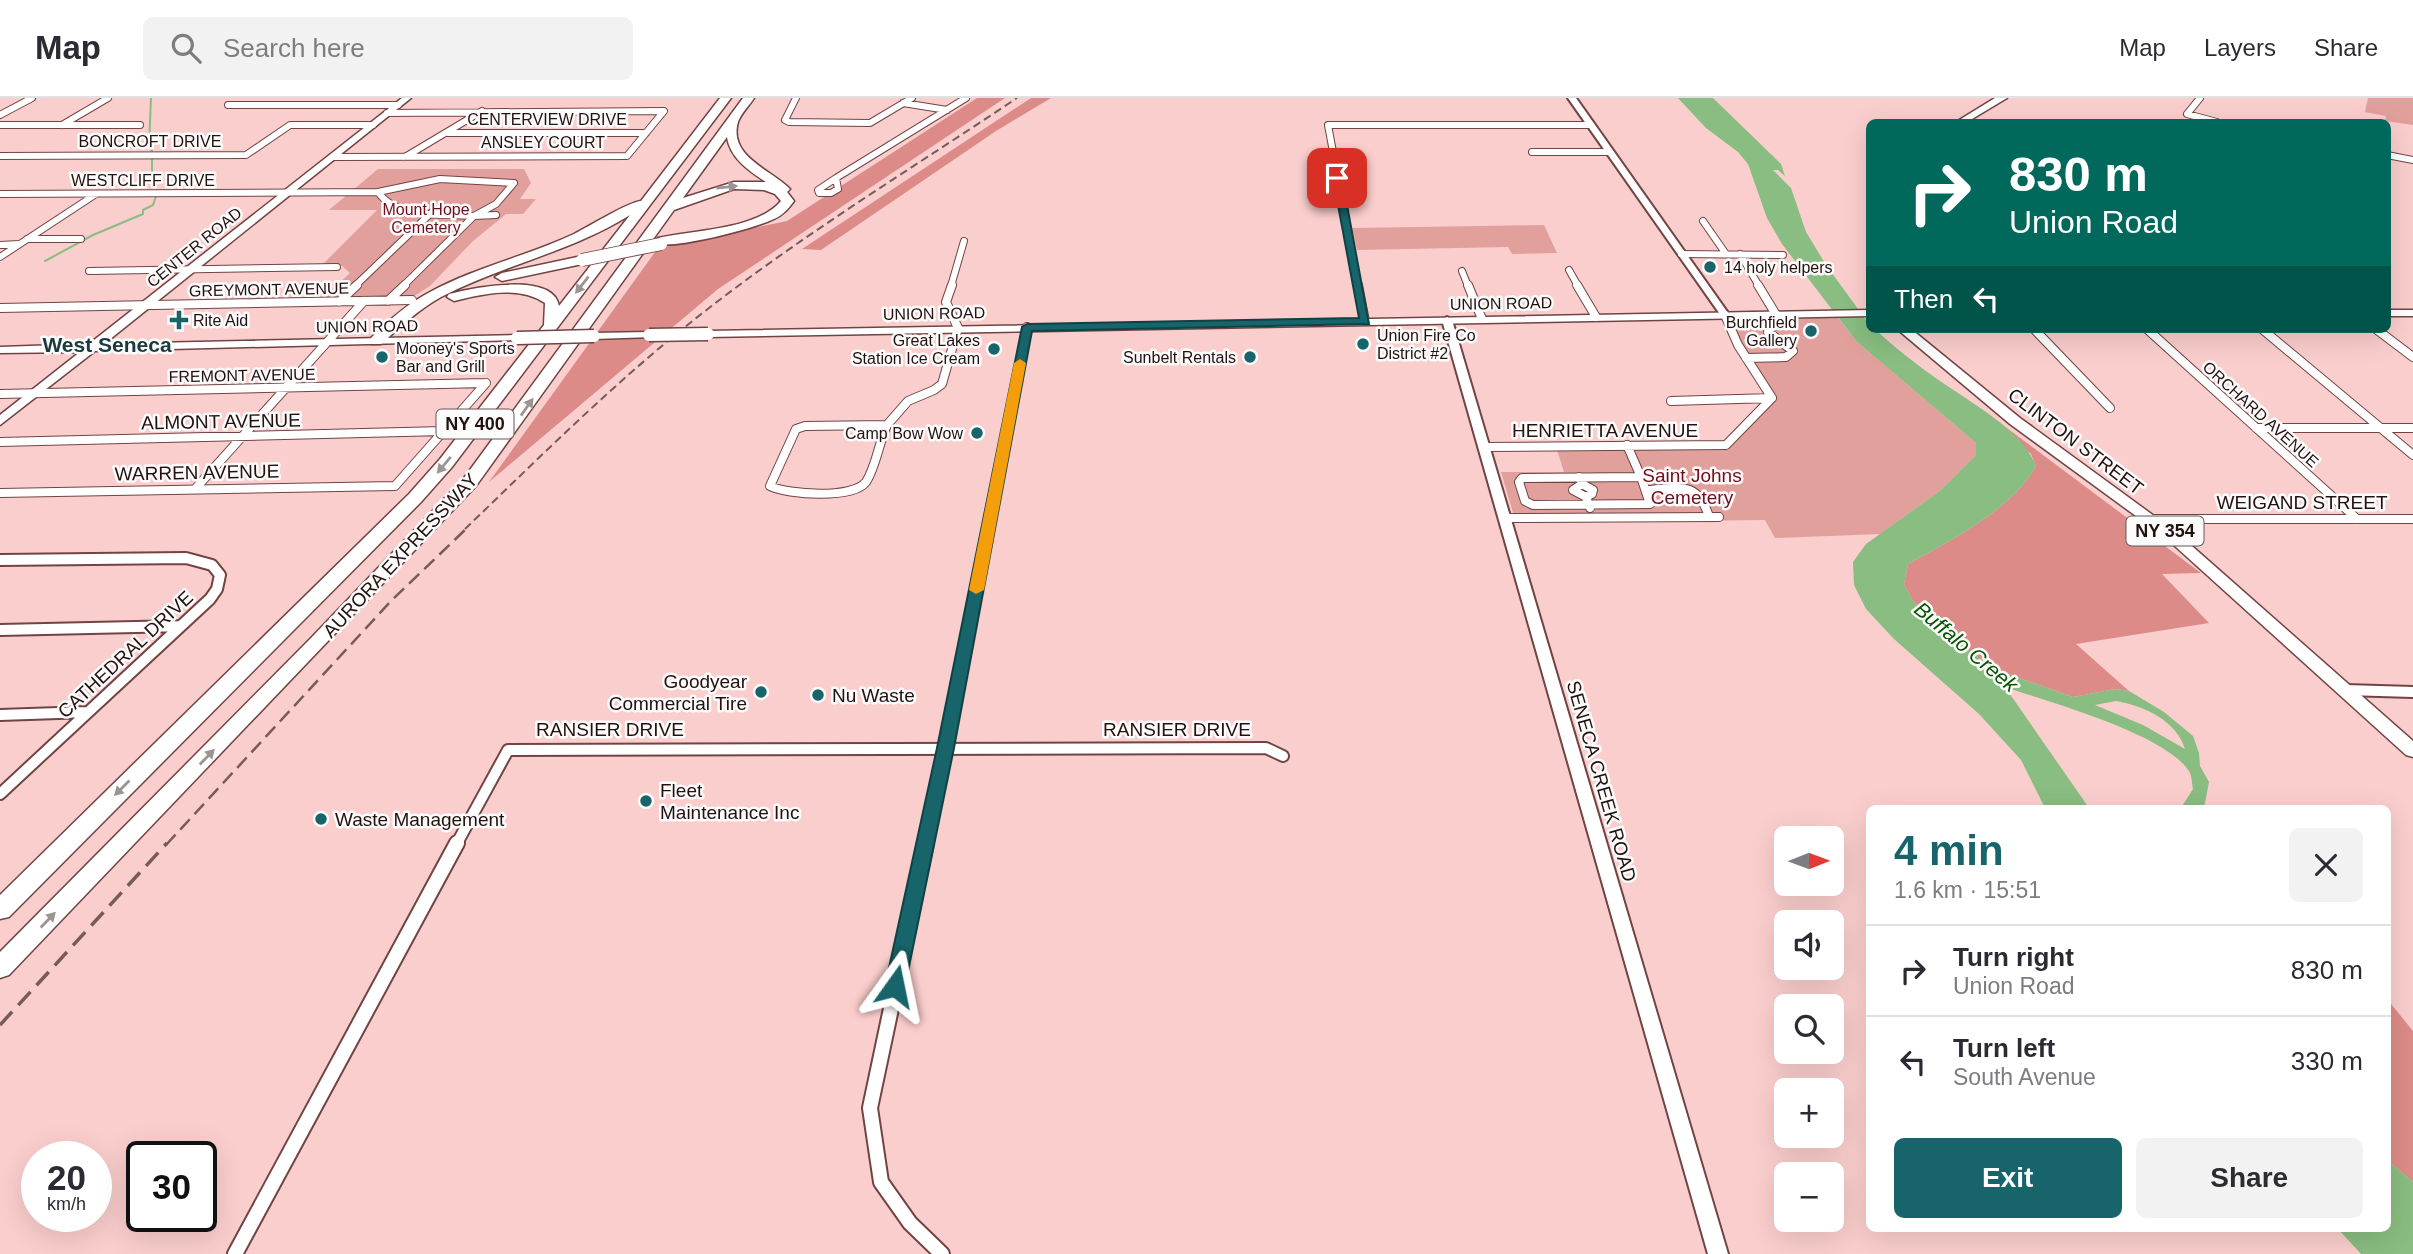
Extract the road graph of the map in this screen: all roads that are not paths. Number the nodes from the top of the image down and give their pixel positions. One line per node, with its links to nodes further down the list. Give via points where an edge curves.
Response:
1 (32, 98): 17 (street)
2 (108, 98): 22 (street)
3 (726, 98): 37 (highway, AURORA EXPRESSWAY / NY 400)
4 (749, 98): 18 (highway, AURORA EXPRESSWAY / NY 400)
5 (796, 98): 12 (street, via 785,120 798,124 870,123)
6 (912, 98): 12 (street)
7 (966, 98): 14 (street)
8 (1572, 98): 25 (street)
9 (2003, 98): 19 (main road)
10 (2200, 98): 20 (street, via 2187,114)
11 (402, 102): 13 (street); 16 (main road, CENTER ROAD)
12 (903, 103): 14 (street)
13 (228, 105)
14 (947, 110): 35 (street)
15 (482, 111): 16 (street, ANSLEY COURT); 26 (street); 27 (street, ANSLEY COURT, via 664,111)
16 (387, 113): 24 (main road, CENTER ROAD)
17 (0, 115)
18 (733, 119): 42 (highway, AURORA EXPRESSWAY / NY 400); 49 (highway, via 732,145 793,197 792,206 764,222)
19 (1966, 119)
20 (2206, 119)
21 (0, 125): 22 (street)
22 (62, 125): 23 (street)
23 (140, 125)
24 (373, 125): 30 (street, BONCROFT DRIVE, via 290,125 246,155); 32 (main road, CENTER ROAD)
25 (1591, 125): 29 (street); 79 (street, via 1328,125)
26 (449, 133): 27 (street, CENTERVIEW DRIVE); 33 (street, via 425,141)
27 (646, 133): 33 (street, ANSLEY COURT, via 627,156)
28 (1532, 152): 29 (street)
29 (1609, 152): 52 (street)
30 (0, 156)
31 (2391, 156): 34 (street)
32 (333, 157): 33 (street, ANSLEY COURT); 38 (main road, CENTER ROAD)
33 (405, 157)
34 (2413, 160)
35 (836, 178)
36 (378, 192): 38 (street, WESTCLIFF DRIVE); 41 (street, via 389,205); 44 (street, WESTCLIFF DRIVE, via 440,179 514,183 496,204)
37 (654, 192): 63 (highway, via 604,226); 80 (highway, AURORA EXPRESSWAY / NY 400, one-way to 80)
38 (286, 193): 40 (street, WESTCLIFF DRIVE); 59 (main road, CENTER ROAD)
39 (0, 194): 40 (street, WESTCLIFF DRIVE)
40 (96, 194): 46 (street)
41 (431, 213): 44 (street); 67 (street)
42 (666, 214): 49 (highway, one-way to 49, via 690,197 729,186 775,189 788,201 762,220); 135 (highway, AURORA EXPRESSWAY / NY 400, one-way to 42, via 470,482)
43 (496, 215): 44 (street)
44 (474, 216): 66 (street)
45 (1703, 221): 53 (street)
46 (27, 239): 47 (street); 50 (street)
47 (81, 239)
48 (964, 241): 82 (street, via 946,302)
49 (662, 243): 57 (highway, bridge)
50 (19, 244): 51 (street); 56 (street)
51 (0, 245)
52 (1681, 254): 53 (street); 75 (street)
53 (1726, 254): 54 (street)
54 (1740, 254): 55 (street); 74 (street)
55 (1783, 255)
56 (0, 257)
57 (584, 258): 63 (highway); 68 (highway, via 481,283)
58 (337, 267): 59 (street)
59 (191, 269): 61 (street); 69 (main road, CENTER ROAD)
60 (1569, 270): 76 (street)
61 (89, 271)
62 (1462, 271): 77 (street)
63 (446, 290): 88 (highway, via 400,316)
64 (412, 300): 66 (street, GREYMONT AVENUE)
65 (364, 301): 66 (street, GREYMONT AVENUE); 67 (street, GREYMONT AVENUE); 90 (street)
66 (388, 301)
67 (338, 302): 69 (street, GREYMONT AVENUE)
68 (429, 305): 80 (highway, via 484,290 521,290 552,302); 89 (highway)
69 (146, 306): 70 (street, GREYMONT AVENUE); 91 (main road, CENTER ROAD)
70 (0, 309)
71 (1866, 313): 74 (main road, UNION ROAD)
72 (2391, 313): 73 (main road)
73 (2413, 313)
74 (1776, 314): 75 (main road, UNION ROAD); 94 (street, via 1778,320 1768,332 1793,351 1786,357)
75 (1725, 315): 76 (main road, UNION ROAD); 94 (street)
76 (1596, 317): 77 (main road, UNION ROAD)
77 (1482, 319): 78 (main road, UNION ROAD)
78 (1447, 320): 79 (main road, UNION ROAD); 110 (street, SENECA CREEK ROAD)
79 (1365, 321): 81 (main road, UNION ROAD)
80 (551, 324): 134 (highway, AURORA EXPRESSWAY / NY 400, one-way to 134, via 415,498)
81 (1027, 327): 82 (main road, UNION ROAD); 130 (street)
82 (958, 328): 89 (main road, UNION ROAD, bridge); 102 (street, via 942,384 936,391 904,403)
83 (1908, 333): 120 (main road, CLINTON STREET / NY 354, via 2015,421)
84 (2038, 333): 100 (street)
85 (2151, 333): 103 (street, ORCHARD AVENUE)
86 (2267, 333): 104 (street)
87 (2381, 333): 93 (street)
88 (376, 341): 89 (main road, UNION ROAD); 90 (main road, UNION ROAD)
89 (392, 341)
90 (326, 342): 91 (main road, UNION ROAD); 95 (street)
91 (93, 348): 92 (main road, UNION ROAD); 97 (main road, CENTER ROAD)
92 (0, 350)
93 (2413, 357)
94 (1746, 358): 98 (street)
95 (284, 388): 97 (street, FREMONT AVENUE); 106 (street, FREMONT AVENUE, via 485,383); 107 (street)
96 (0, 394): 97 (street, FREMONT AVENUE)
97 (35, 394): 101 (main road, CENTER ROAD)
98 (1772, 398): 99 (street); 109 (street, HENRIETTA AVENUE, via 1727,445)
99 (1671, 401)
100 (2110, 408)
101 (0, 421)
102 (888, 425): 102 (street, via 862,486 842,491 780,492 771,486 796,429)
103 (2256, 428): 104 (street); 121 (street, ORCHARD AVENUE)
104 (2381, 428): 105 (street); 111 (street)
105 (2413, 428)
106 (443, 431): 107 (street, ALMONT AVENUE); 114 (street, WARREN AVENUE, via 395,485)
107 (242, 436): 108 (street, ALMONT AVENUE); 114 (street)
108 (0, 442)
109 (1627, 445): 110 (street, HENRIETTA AVENUE); 112 (street)
110 (1484, 446): 119 (street, SENECA CREEK ROAD)
111 (2413, 455)
112 (1641, 477): 113 (street); 115 (street)
113 (1581, 481): 117 (street, via 1593,489); 117 (street, via 1526,478 1519,482 1527,504)
114 (195, 489): 116 (street, WARREN AVENUE)
115 (1647, 490): 117 (street, via 1650,504); 118 (street, via 1692,489 1699,492 1714,517)
116 (0, 493)
117 (1588, 501): 118 (street)
118 (1593, 517): 119 (street)
119 (1505, 518): 138 (street, SENECA CREEK ROAD)
120 (2149, 519): 121 (street, WEIGAND STREET); 126 (main road, CLINTON STREET / NY 354)
121 (2357, 519): 122 (street, WEIGAND STREET)
122 (2413, 519)
123 (0, 560): 124 (street, CATHEDRAL DRIVE, via 186,558 207,562 219,571 220,585)
124 (181, 626): 125 (street); 128 (street, CATHEDRAL DRIVE)
125 (0, 630)
126 (2345, 690): 127 (street); 131 (main road, CLINTON STREET / NY 354)
127 (2413, 692)
128 (88, 712): 129 (street); 133 (street, CATHEDRAL DRIVE)
129 (0, 715)
130 (946, 748): 132 (street, RANSIER DRIVE, via 1266,748); 136 (street, RANSIER DRIVE, via 508,750); 137 (street, via 870,1108 881,1182 910,1223)
131 (2413, 751)
132 (1283, 756)
133 (0, 794)
134 (0, 910)
135 (0, 968)
136 (235, 1254)
137 (942, 1254)
138 (1718, 1254)

